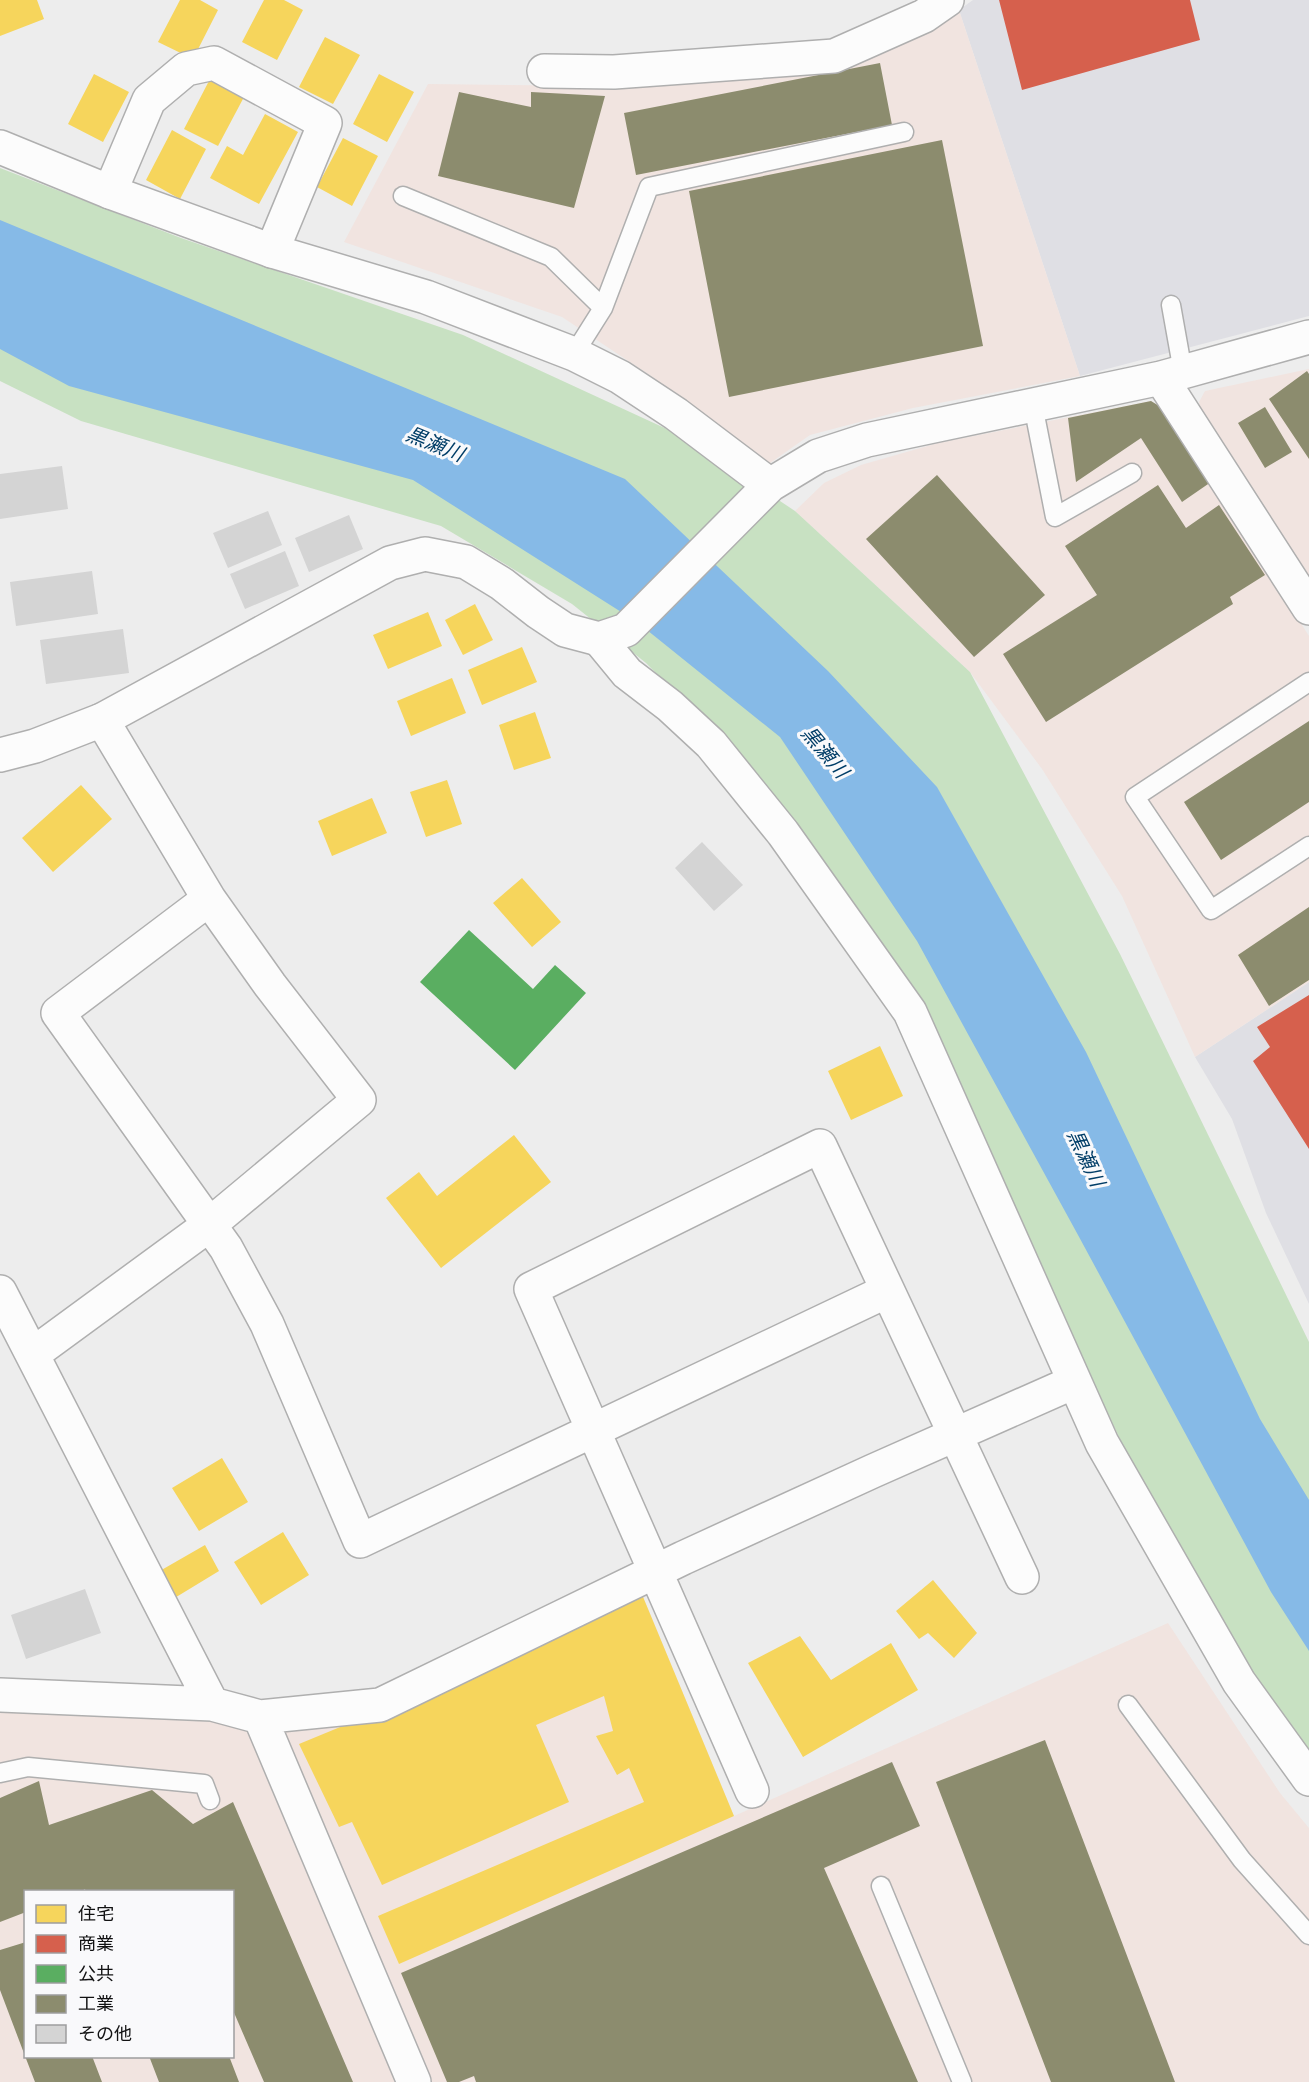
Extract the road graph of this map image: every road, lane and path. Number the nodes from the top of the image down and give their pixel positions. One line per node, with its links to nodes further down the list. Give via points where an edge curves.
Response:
1 (947, 0): 2 (street, via 924,16 834,56 614,72)
2 (544, 71)
3 (904, 132): 9 (lane, via 649,187)
4 (0, 147): 5 (street)
5 (110, 192): 7 (street); 7 (street, via 149,100 186,69 214,63 326,123)
6 (403, 196): 9 (lane, via 551,257)
7 (272, 251): 11 (street, via 426,297)
8 (1171, 305): 12 (lane)
9 (603, 308): 11 (lane)
10 (1309, 337): 12 (street)
11 (574, 354): 15 (street, via 620,377 667,408)
12 (1172, 375): 13 (street); 16 (street)
13 (1033, 405): 14 (lane, via 1055,517); 15 (street, via 867,440 818,456)
14 (1132, 473)
15 (770, 484): 17 (street)
16 (1309, 608)
17 (612, 634): 19 (street, via 565,630 466,562 425,554 390,563); 27 (street, via 627,673 711,744 783,833 910,1012)
18 (1309, 682): 21 (lane, via 1135,797 1211,910)
19 (102, 720): 20 (street); 22 (street)
20 (0, 755)
21 (1309, 846)
22 (209, 899): 23 (street, via 359,1100); 23 (street, via 58,1013)
23 (209, 1225): 26 (street); 28 (street, via 226,1248 267,1324 360,1542)
24 (887, 1291): 28 (street); 28 (street, via 820,1146 531,1289); 29 (street)
25 (0, 1292): 26 (street)
26 (33, 1354): 33 (street)
27 (1074, 1382): 29 (street); 37 (street, via 1102,1443 1239,1682)
28 (594, 1431): 30 (street)
29 (956, 1435): 30 (street); 31 (street)
30 (656, 1571): 35 (street, via 380,1705); 38 (street)
31 (1022, 1577)
32 (0, 1695): 33 (street)
33 (212, 1704): 35 (street)
34 (1128, 1705): 41 (lane, via 1242,1860)
35 (260, 1717): 42 (street)
36 (0, 1773): 39 (lane, via 28,1767 204,1784)
37 (1309, 1779)
38 (752, 1791)
39 (210, 1800)
40 (881, 1886): 43 (lane)
41 (1309, 1935)
42 (414, 2082)
43 (962, 2082)

